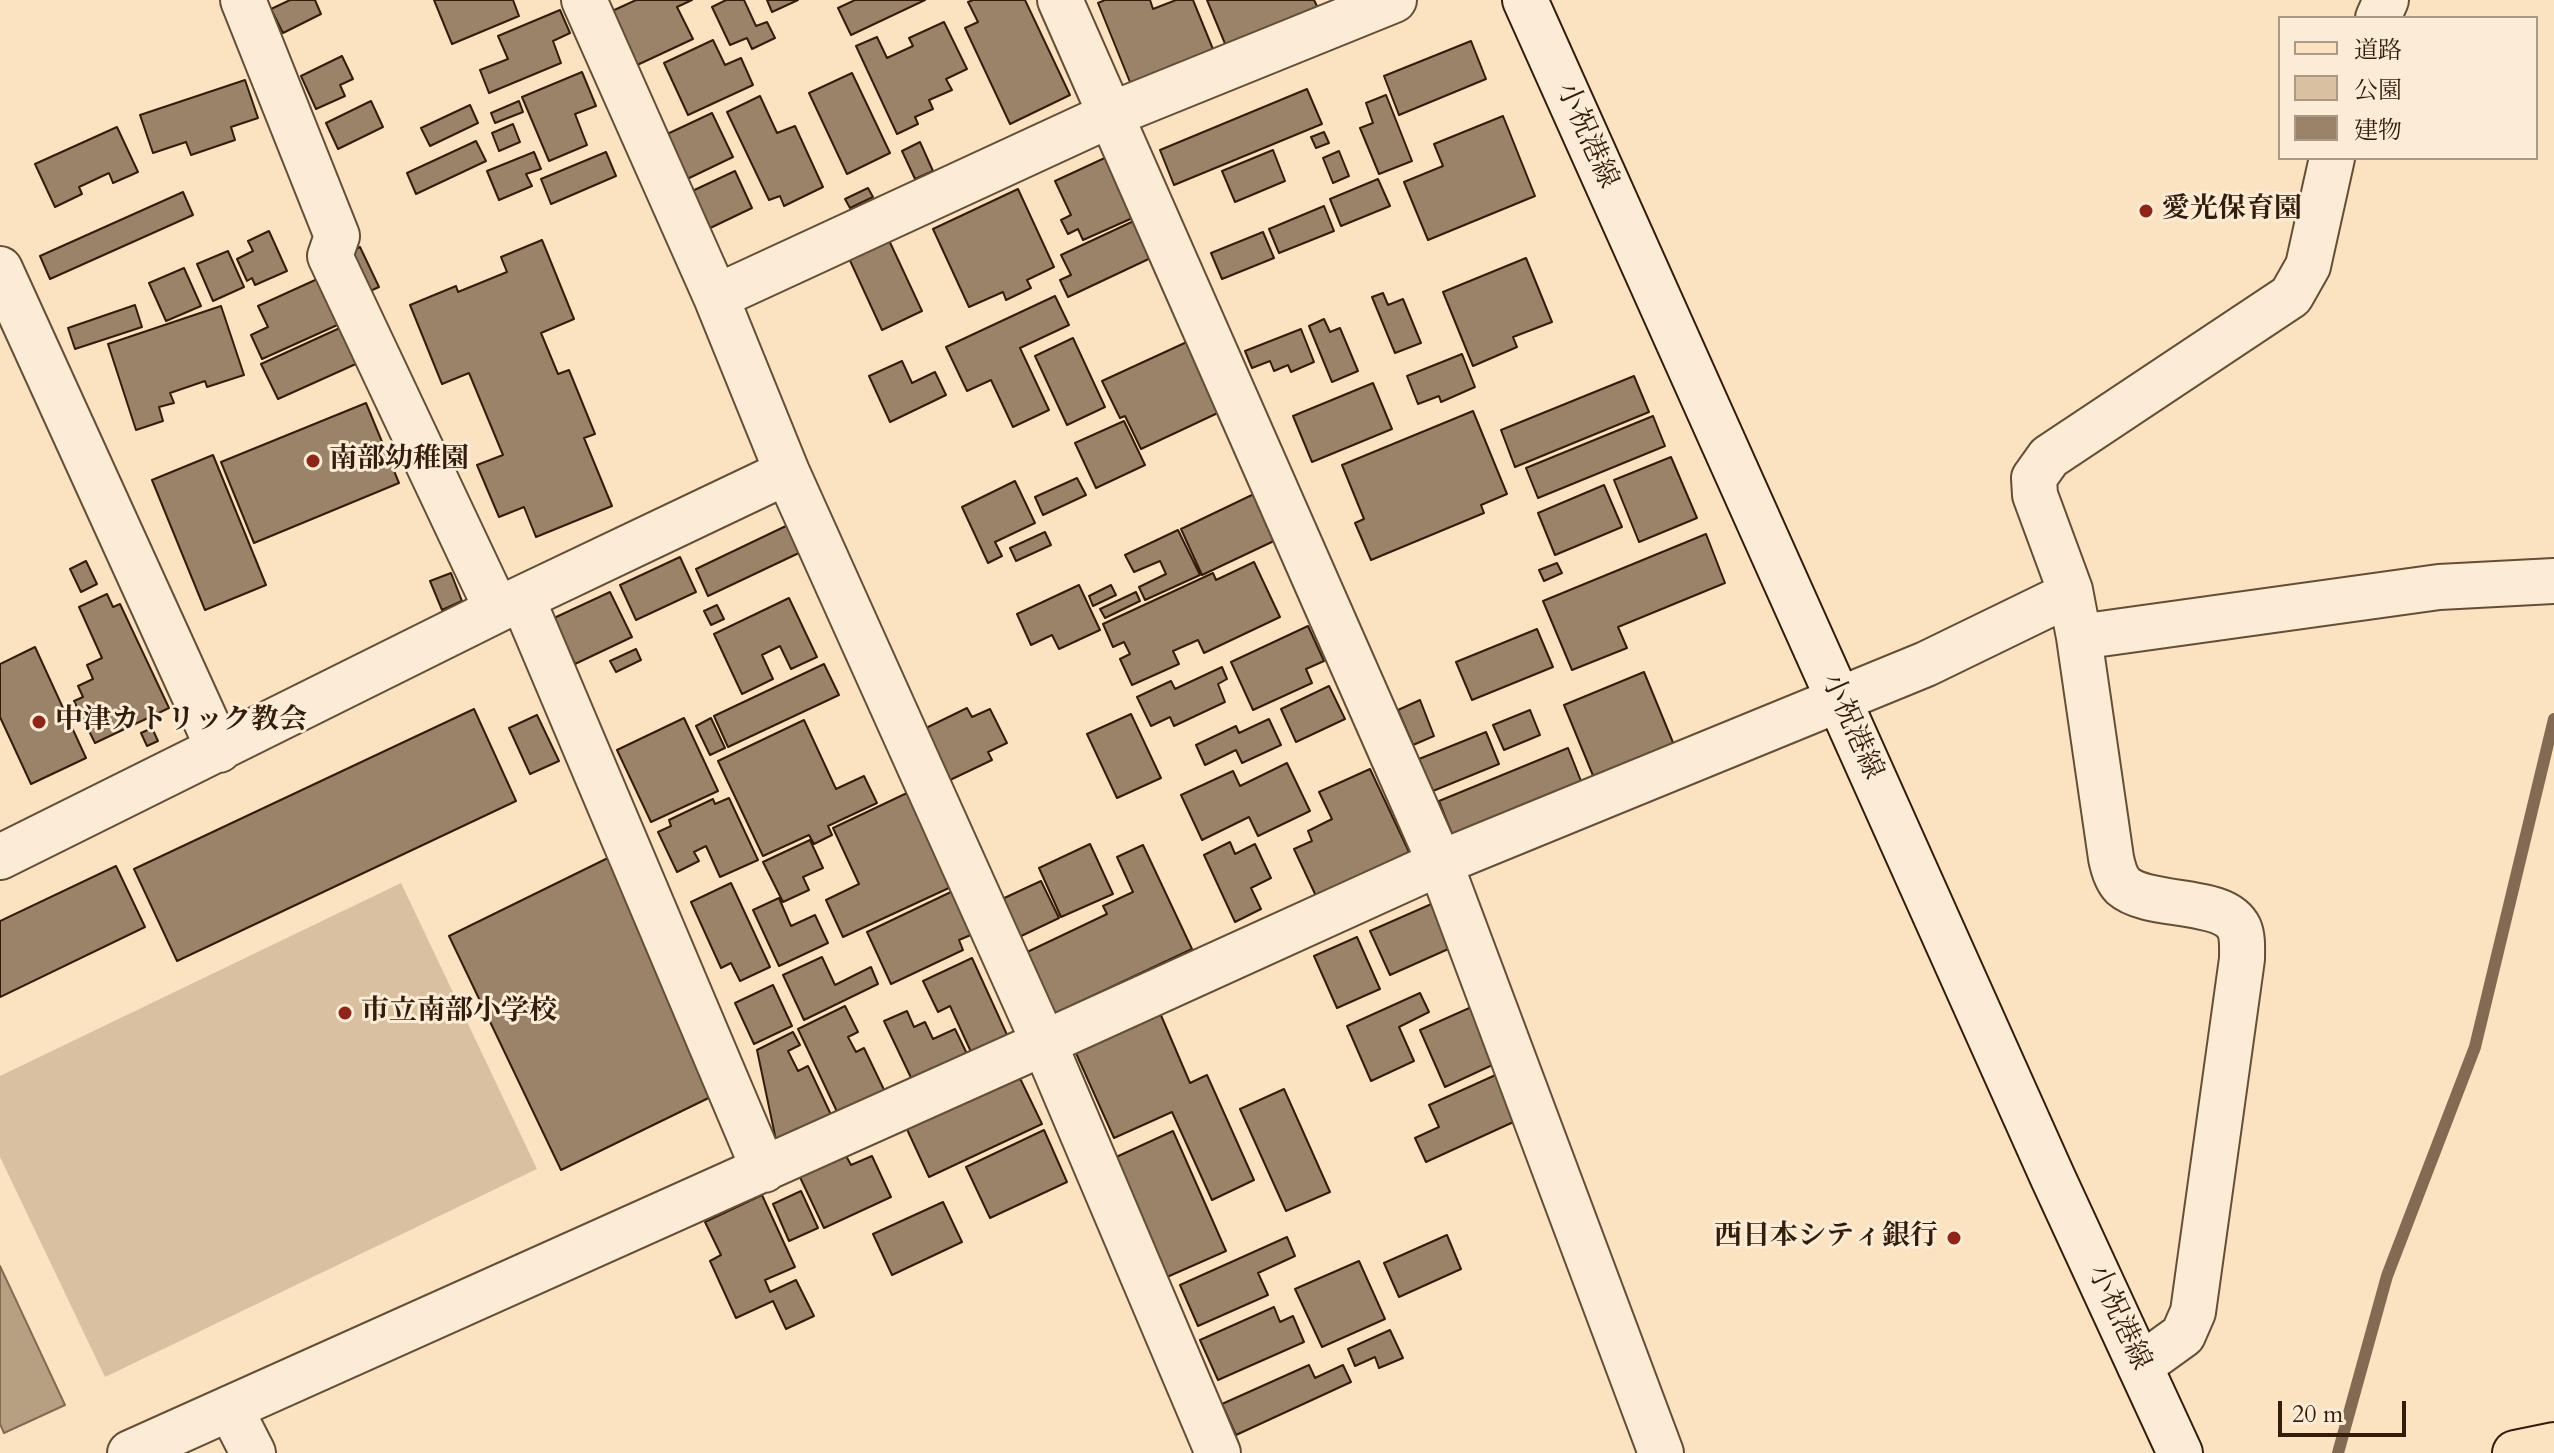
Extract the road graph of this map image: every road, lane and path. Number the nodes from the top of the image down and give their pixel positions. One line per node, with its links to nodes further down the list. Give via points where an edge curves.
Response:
1 (243, 0): 13 (street, via 337,236 330,256)
2 (584, 0): 9 (street)
3 (1060, 0): 6 (street)
4 (1394, 0): 6 (street)
5 (1525, 0): 15 (street, 小祝港線)
6 (1110, 115): 9 (street); 18 (street)
7 (2332, 160): 12 (street, via 2308,266 2291,296 2040,467 2035,495)
8 (0, 269): 16 (street)
9 (716, 297): 10 (street)
10 (787, 472): 13 (street); 19 (street)
11 (2553, 585): 14 (street, via 2439,587)
12 (2070, 594): 14 (street); 15 (street)
13 (510, 604): 16 (street); 20 (street)
14 (2079, 637): 21 (street, via 2117,878 2143,895 2234,920 2242,945 2193,1312 2183,1335)
15 (1839, 700): 18 (street); 21 (street, 小祝港線)
16 (219, 750): 17 (street)
17 (0, 857)
18 (1440, 863): 19 (street); 27 (street)
19 (1044, 1043): 20 (street); 26 (street)
20 (764, 1170): 22 (street)
21 (2140, 1366): 28 (street, 小祝港線)
22 (230, 1408): 24 (street); 25 (street)
23 (2554, 1445): 29 (main road)
24 (130, 1453)
25 (253, 1453)
26 (1218, 1453)
27 (1661, 1453)
28 (2180, 1453)
29 (2515, 1453)

